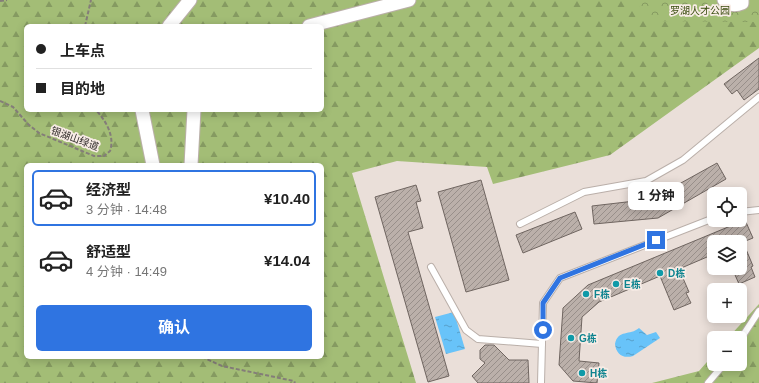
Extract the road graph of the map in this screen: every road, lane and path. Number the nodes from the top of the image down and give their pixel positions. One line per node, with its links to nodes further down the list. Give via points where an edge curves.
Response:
1 (7, 0): 7 (path)
2 (91, 0): 8 (path)
3 (190, 0): 9 (street)
4 (408, 0): 10 (street)
5 (724, 0): 6 (street, via 736,6 742,3)
6 (742, 0)
7 (0, 1)
8 (86, 24)
9 (171, 24)
10 (317, 24)
11 (759, 97): 21 (lane, via 683,160 646,181 584,192)
12 (0, 101): 13 (path, 银湖山绿道, via 13,107 40,133 94,156 104,156 110,151 112,141 106,123)
13 (98, 112)
14 (142, 112): 16 (street)
15 (194, 112): 17 (street)
16 (153, 163)
17 (191, 163)
18 (759, 210): 19 (lane)
19 (747, 211)
20 (707, 221): 25 (lane, via 560,278 543,303)
21 (520, 224)
22 (431, 267): 25 (lane, via 466,330 478,339)
23 (759, 311): 24 (lane)
24 (746, 331)
25 (542, 344): 29 (lane)
26 (206, 359): 28 (path, via 222,366)
27 (718, 371): 30 (lane)
28 (295, 383)
29 (541, 383)
30 (708, 383)

